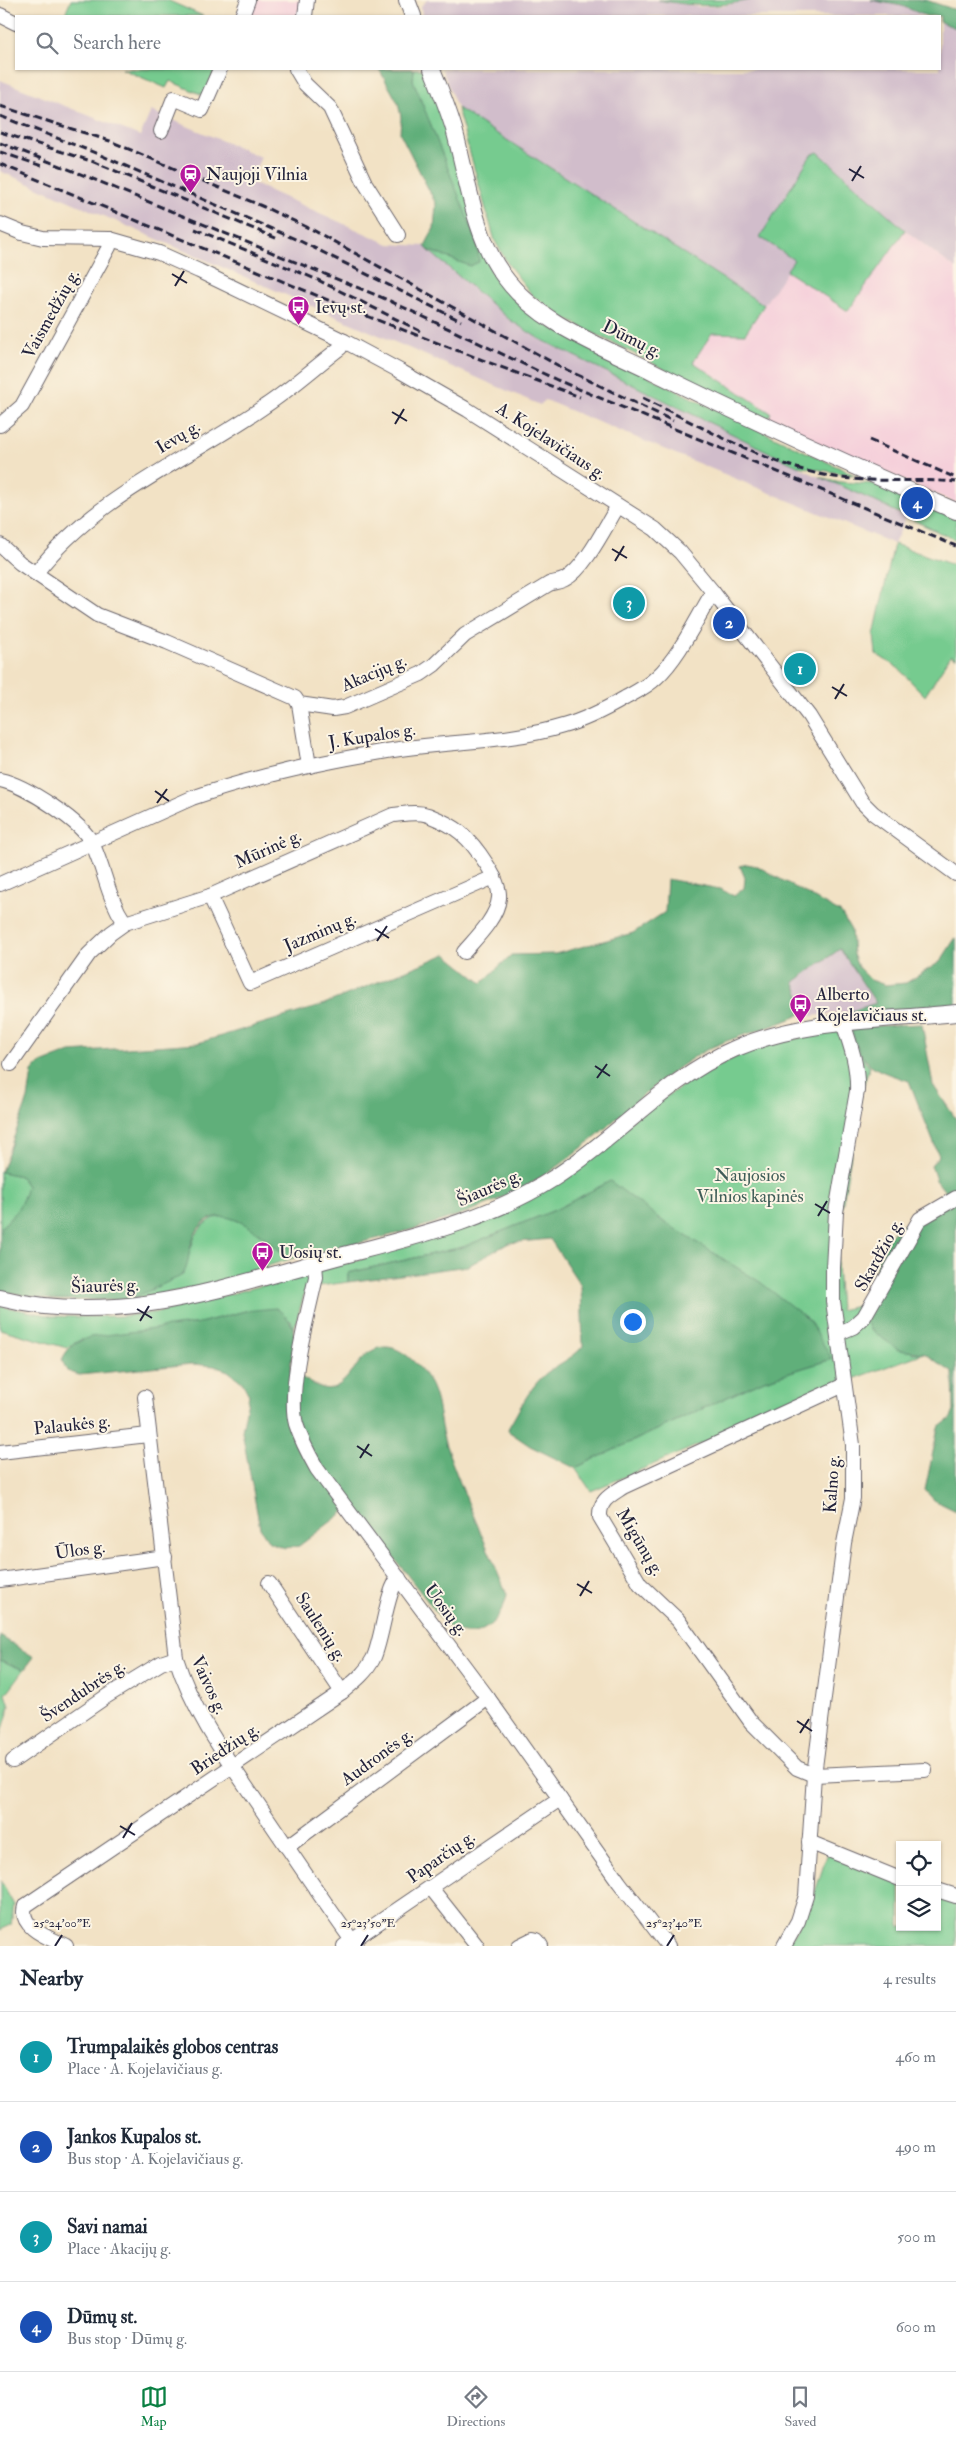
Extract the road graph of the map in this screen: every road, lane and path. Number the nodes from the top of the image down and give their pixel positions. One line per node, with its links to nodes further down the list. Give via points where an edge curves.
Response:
1 (248, 0): 5 (street)
2 (307, 0): 6 (street)
3 (408, 0): 7 (main road)
4 (0, 15): 8 (street)
5 (242, 15)
6 (305, 15)
7 (413, 15)
8 (15, 22)
9 (220, 70): 12 (street, via 202,110 174,98)
10 (297, 70): 14 (street, via 305,84 330,108 365,183)
11 (432, 70): 19 (main road, Dūmų g., via 454,127 483,236 502,275 541,314 760,425)
12 (161, 130)
13 (0, 224): 15 (street, A. Kojelavičiaus g., via 43,238)
14 (398, 235)
15 (110, 239): 16 (street, A. Kojelavičiaus g., via 159,253); 17 (street, Vaismedžių g., via 109,247 22,406)
16 (344, 341): 18 (street, A. Kojelavičiaus g., via 468,410); 21 (street, Ievų g., via 340,348 265,406 145,479 86,523)
17 (0, 425)
18 (618, 506): 22 (street, A. Kojelavičiaus g., via 666,538); 23 (street, Akacijų g., via 573,573 465,635 421,674 345,707 333,709)
19 (956, 511)
20 (0, 545): 21 (street, Akacijų g.)
21 (36, 572): 23 (street, Akacijų g., via 97,615 286,694)
22 (713, 592): 24 (street, J. Kupalos g., via 656,678 582,720 562,727 505,737 388,751); 27 (street, A. Kojelavičiaus g., via 809,716 862,802)
23 (299, 704): 24 (street)
24 (308, 766): 26 (street, J. Kupalos g., via 192,798)
25 (0, 780): 26 (street, via 38,796 63,814)
26 (92, 844): 29 (street, J. Kupalos g.); 31 (street, via 113,904)
27 (956, 874)
28 (494, 877): 30 (street, Mūrinė g., via 461,833 426,814 413,813 384,818); 30 (street, Jazminų g., via 250,983); 32 (street, Mūrinė g., via 498,886 498,904)
29 (0, 884)
30 (210, 896): 31 (street, Mūrinė g.)
31 (126, 923): 35 (street, Mūrinė g., via 89,954)
32 (464, 952)
33 (956, 1013): 34 (main road, Šiaurės g.)
34 (843, 1022): 37 (main road, Šiaurės g., via 786,1031 710,1061 689,1074 592,1152 554,1178 488,1214); 39 (street, Kalno g., via 856,1059 858,1076 834,1241 833,1301)
35 (11, 1064)
36 (956, 1198): 39 (street, Skardžio g., via 920,1219 864,1317 853,1327)
37 (315, 1263): 38 (main road, Šiaurės g., via 197,1296 135,1306 57,1308); 45 (street, Uosių g., via 316,1277 294,1385 296,1424 317,1469)
38 (0, 1298)
39 (838, 1333): 40 (street, Kalno g.)
40 (844, 1385): 54 (street, Kalno g., via 853,1445 853,1498 844,1543); 54 (street, Migūnų g., via 623,1487 603,1500 599,1510 603,1524 640,1584 678,1620 751,1722 798,1768)
41 (145, 1397): 42 (street, Vaivos g.)
42 (148, 1435): 43 (street, Palaukės g.); 44 (street, Vaivos g.)
43 (0, 1452)
44 (165, 1557): 46 (street, Ūlos g.); 48 (street, Vaivos g.)
45 (399, 1578): 49 (street, Briedžių g., via 392,1589 374,1658 361,1676); 50 (street, Uosių g.)
46 (0, 1580)
47 (269, 1583): 49 (street, Saulenių g.)
48 (176, 1658): 51 (street, Švendubrės g., via 161,1662 107,1696); 52 (street, Vaivos g., via 188,1694)
49 (342, 1692): 52 (street, Briedžių g.)
50 (488, 1698): 55 (street, Uosių g.); 57 (street, Audronės g.)
51 (13, 1761)
52 (233, 1766): 57 (street, Vaivos g.); 63 (street, Briedžių g., via 25,1906 23,1913 27,1922)
53 (925, 1770): 54 (street)
54 (814, 1775): 56 (street, Kalno g.)
55 (560, 1799): 59 (street, Paparčių g.); 67 (street, Uosių g.)
56 (809, 1842): 58 (street); 68 (street, Kalno g., via 804,1906)
57 (287, 1847): 62 (street, Vaivos g.)
58 (896, 1877)
59 (431, 1888): 62 (street, Paparčių g.); 64 (street)
60 (941, 1891): 61 (street)
61 (956, 1896)
62 (351, 1944)
63 (66, 1946)
64 (477, 1946)
65 (519, 1946): 66 (street, via 533,1939)
66 (541, 1946)
67 (668, 1946)
68 (784, 1946)

